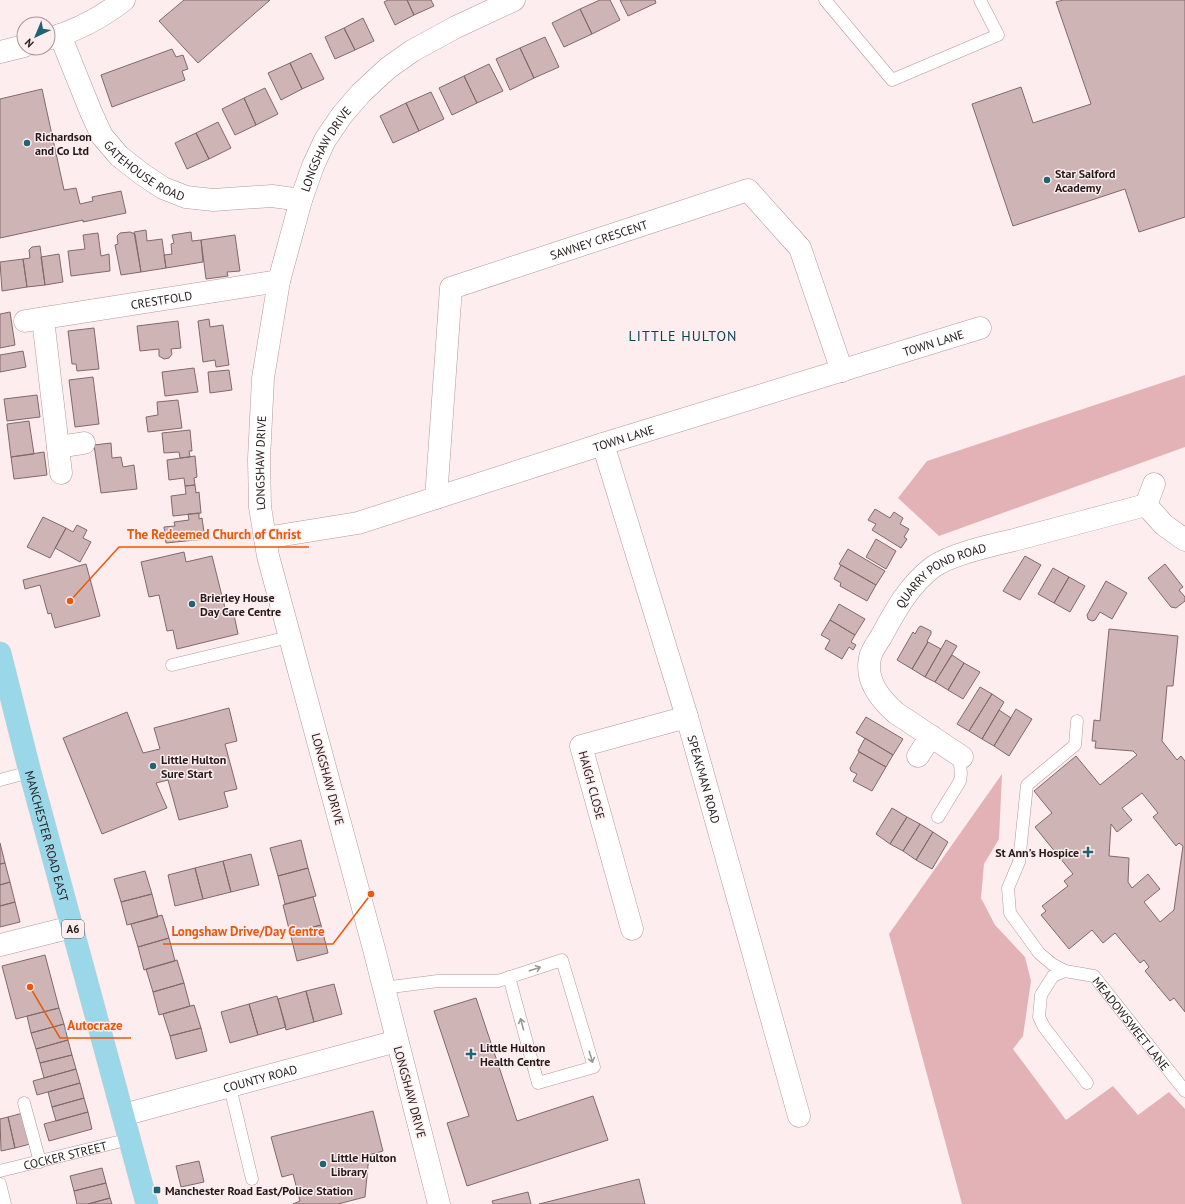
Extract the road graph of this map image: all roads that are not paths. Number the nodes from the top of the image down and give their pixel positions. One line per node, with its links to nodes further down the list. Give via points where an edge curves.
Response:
1 (124, 0): 5 (street, via 89,23)
2 (514, 0): 9 (street, LONGSHAW DRIVE, via 412,50 361,93 325,140)
3 (825, 0): 4 (lane, via 892,80 998,35)
4 (980, 0)
5 (56, 36)
6 (56, 41): 9 (street, GATEHOUSE ROAD, via 102,136 119,156 163,188 186,197 213,200 272,196)
7 (16, 48): 8 (street)
8 (0, 52)
9 (301, 200): 10 (street, LONGSHAW DRIVE)
10 (279, 280): 15 (street, CRESTFOLD, via 34,320); 20 (street, LONGSHAW DRIVE, via 262,386 259,459 260,507)
11 (980, 328): 12 (street, TOWN LANE)
12 (842, 371): 14 (street, TOWN LANE); 18 (street, SAWNEY CRESCENT, via 800,248 748,190 451,288)
13 (84, 443): 15 (street)
14 (603, 444): 18 (street, TOWN LANE); 25 (street, SPEAKMAN ROAD)
15 (58, 448): 16 (street, CRESTFOLD)
16 (61, 473)
17 (1154, 484): 19 (street)
18 (436, 498): 20 (street, TOWN LANE, via 358,523)
19 (1146, 505): 21 (street, via 1164,525); 27 (street, QUARRY POND ROAD, via 956,556 934,566 919,579 894,611 870,658 869,672 876,690 886,705)
20 (265, 538): 22 (street, LONGSHAW DRIVE)
21 (1185, 540)
22 (290, 637): 24 (lane); 38 (street, LONGSHAW DRIVE)
23 (0, 653): 30 (main road, MANCHESTER ROAD EAST / A6)
24 (172, 665)
25 (687, 717): 34 (street, HAIGH CLOSE, via 581,746); 45 (street, SPEAKMAN ROAD)
26 (1077, 721): 36 (lane, via 1075,745 1027,785 1019,862 1008,888 1010,913 1039,953)
27 (931, 736): 28 (street); 29 (street, QUARRY POND ROAD)
28 (918, 756)
29 (960, 756): 32 (lane, via 960,781)
30 (30, 772): 31 (lane); 33 (main road, MANCHESTER ROAD EAST / A6)
31 (0, 780)
32 (938, 817)
33 (72, 927): 35 (street); 44 (main road, MANCHESTER ROAD EAST / A6)
34 (632, 929)
35 (0, 945)
36 (1065, 971): 40 (lane, via 1053,976 1041,995 1039,1017 1044,1028); 42 (lane, MEADOWSWEET LANE, via 1094,976)
37 (504, 979): 37 (lane, one-way to 37, via 562,960 594,1067 538,1083); 38 (lane, via 438,981)
38 (384, 988): 39 (street, LONGSHAW DRIVE)
39 (397, 1041): 41 (street, COUNTY ROAD); 53 (street, LONGSHAW DRIVE)
40 (1088, 1082)
41 (230, 1088): 44 (street, COUNTY ROAD); 49 (lane)
42 (1185, 1091)
43 (24, 1103): 47 (lane)
44 (123, 1116): 46 (main road, MANCHESTER ROAD EAST / A6)
45 (799, 1116)
46 (130, 1140): 47 (lane, COCKER STREET); 52 (main road, MANCHESTER ROAD EAST / A6)
47 (40, 1162): 48 (lane, COCKER STREET)
48 (0, 1171)
49 (252, 1179)
50 (0, 1184): 51 (lane)
51 (5, 1204)
52 (147, 1204)
53 (439, 1204)

